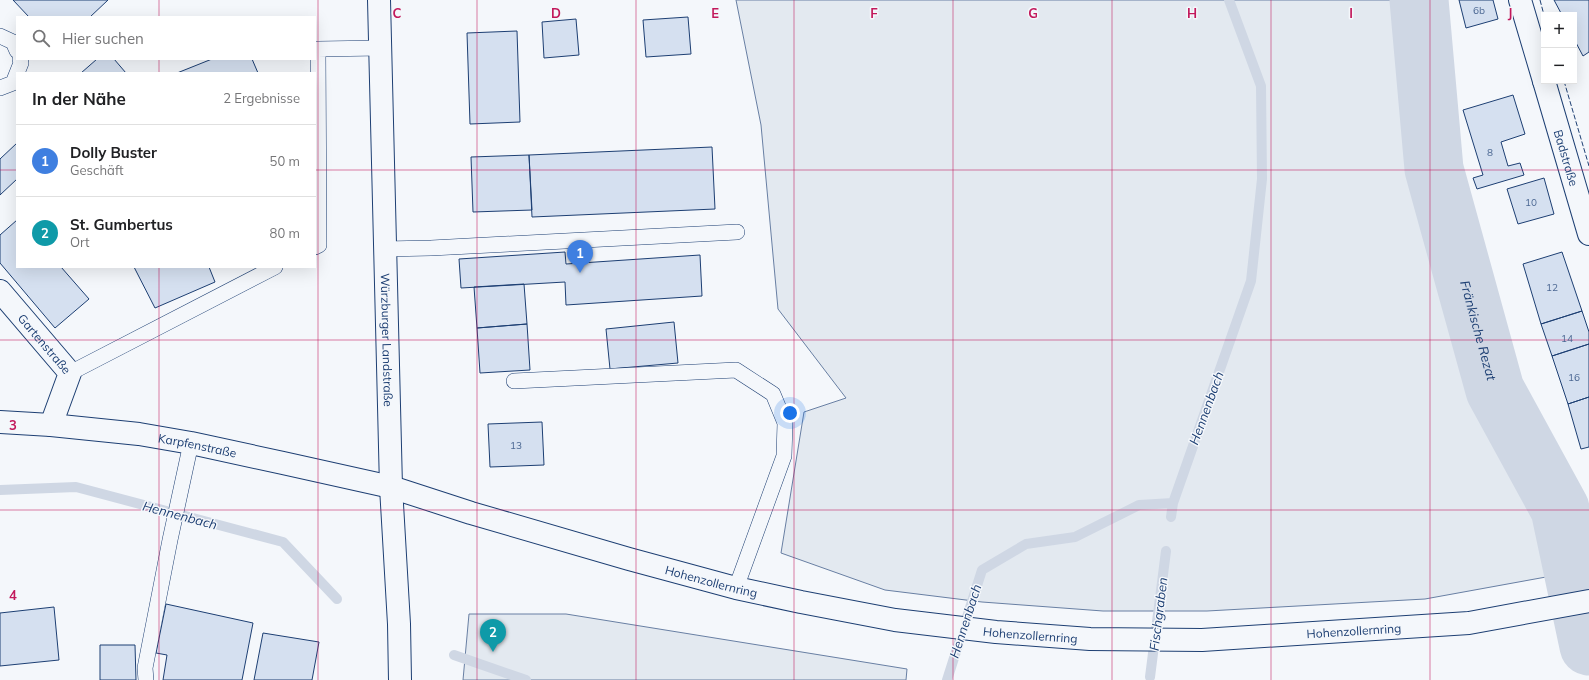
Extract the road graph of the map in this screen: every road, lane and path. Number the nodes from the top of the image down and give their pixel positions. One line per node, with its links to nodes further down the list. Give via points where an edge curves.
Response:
1 (379, 0): 4 (main road, Würzburger Landstraße)
2 (1520, 0): 7 (main road, Badstraße)
3 (0, 36): 5 (lane, via 13,42)
4 (380, 48): 14 (lane, via 318,49 319,245); 15 (main road, Würzburger Landstraße)
5 (16, 49)
6 (20, 60): 8 (lane)
7 (1541, 71)
8 (17, 72)
9 (16, 76): 11 (lane, via 13,83)
10 (1545, 84): 13 (main road, Badstraße)
11 (0, 88)
12 (737, 232): 15 (lane)
13 (1589, 234)
14 (316, 246)
15 (385, 249): 23 (main road, Würzburger Landstraße)
16 (273, 268): 18 (lane)
17 (0, 291): 18 (main road, Gartenstraße)
18 (70, 373): 21 (main road, Gartenstraße)
19 (514, 381): 24 (lane, via 736,370 773,394 785,423 784,456)
20 (0, 422): 21 (main road, Karpfenstraße)
21 (51, 425): 22 (main road, Karpfenstraße, via 139,434)
22 (191, 443): 23 (main road, Karpfenstraße); 26 (lane, via 145,668)
23 (391, 487): 24 (main road, Hohenzollernring, via 471,513); 27 (main road, Würzburger Landstraße)
24 (736, 588): 25 (main road, Hohenzollernring, via 895,620 996,632 1090,639 1202,640 1469,623)
25 (1589, 601)
26 (146, 680)
27 (400, 680)

